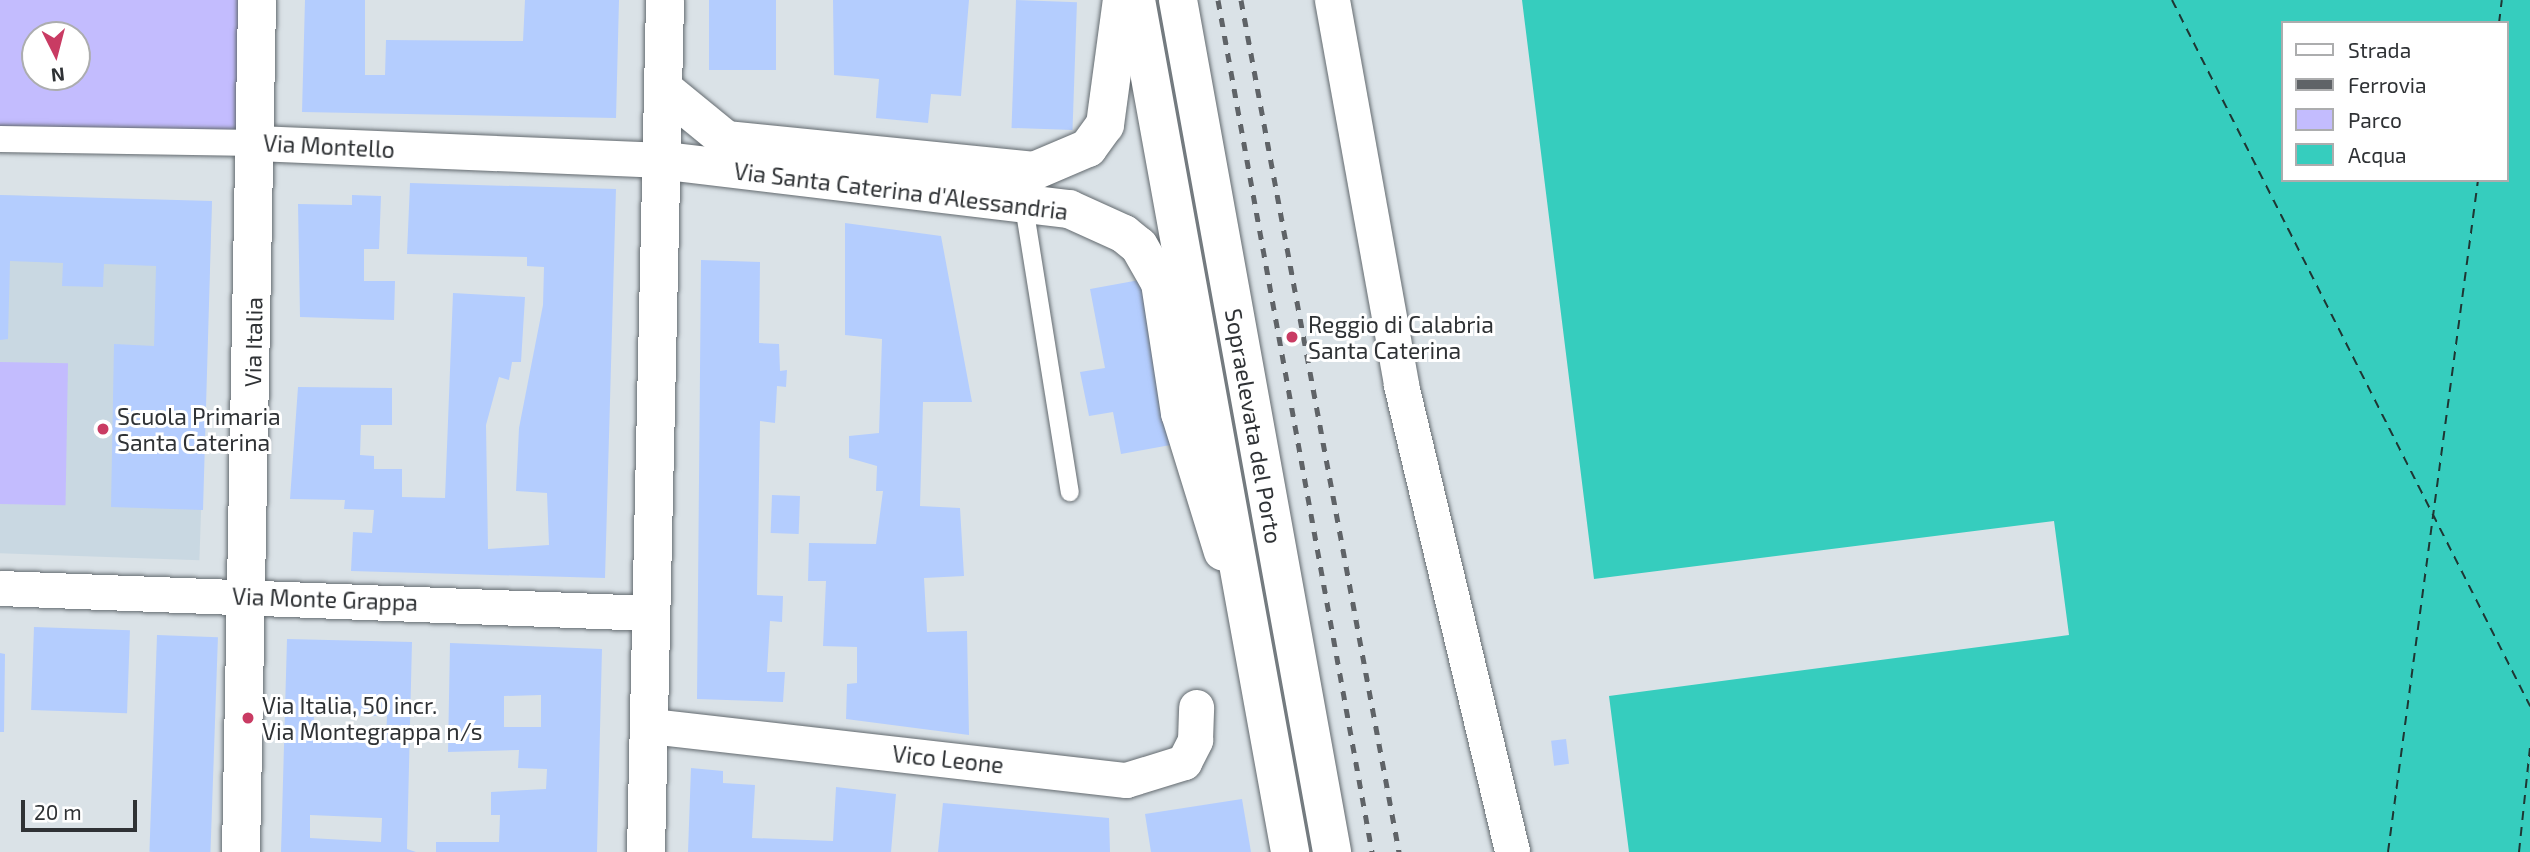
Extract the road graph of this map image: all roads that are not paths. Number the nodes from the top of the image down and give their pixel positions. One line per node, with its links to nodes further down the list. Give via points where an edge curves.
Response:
1 (257, 0): 9 (street, Via Italia)
2 (665, 0): 7 (street)
3 (1122, 0): 11 (street, Via Santa Caterina d'Alessandria, via 1105,125 1070,159)
4 (1136, 0): 16 (street, Sopraelevata del Porto)
5 (1178, 0): 22 (street, Sopraelevata del Porto)
6 (1332, 0): 23 (street, via 1401,385)
7 (664, 90): 10 (street); 11 (street, Via Santa Caterina d'Alessandria, via 726,140)
8 (0, 139): 9 (street, Via Montello)
9 (256, 143): 10 (street, Via Montello); 14 (street, Via Italia)
10 (658, 160): 11 (street, Via Santa Caterina d'Alessandria); 15 (street)
11 (1022, 188): 12 (lane); 16 (street, Via Santa Caterina d'Alessandria, via 1105,222 1139,246 1152,266 1180,413)
12 (1070, 492)
13 (0, 588): 14 (street, Via Monte Grappa)
14 (249, 596): 15 (street, Via Monte Grappa); 19 (street, Via Italia)
15 (650, 613): 18 (street)
16 (1251, 644): 21 (street, Sopraelevata del Porto)
17 (1196, 707): 18 (street, Vico Leone, via 1195,740 1184,762 1126,780)
18 (651, 726): 20 (street)
19 (241, 852)
20 (646, 852)
21 (1290, 852)
22 (1332, 852)
23 (1512, 852)

